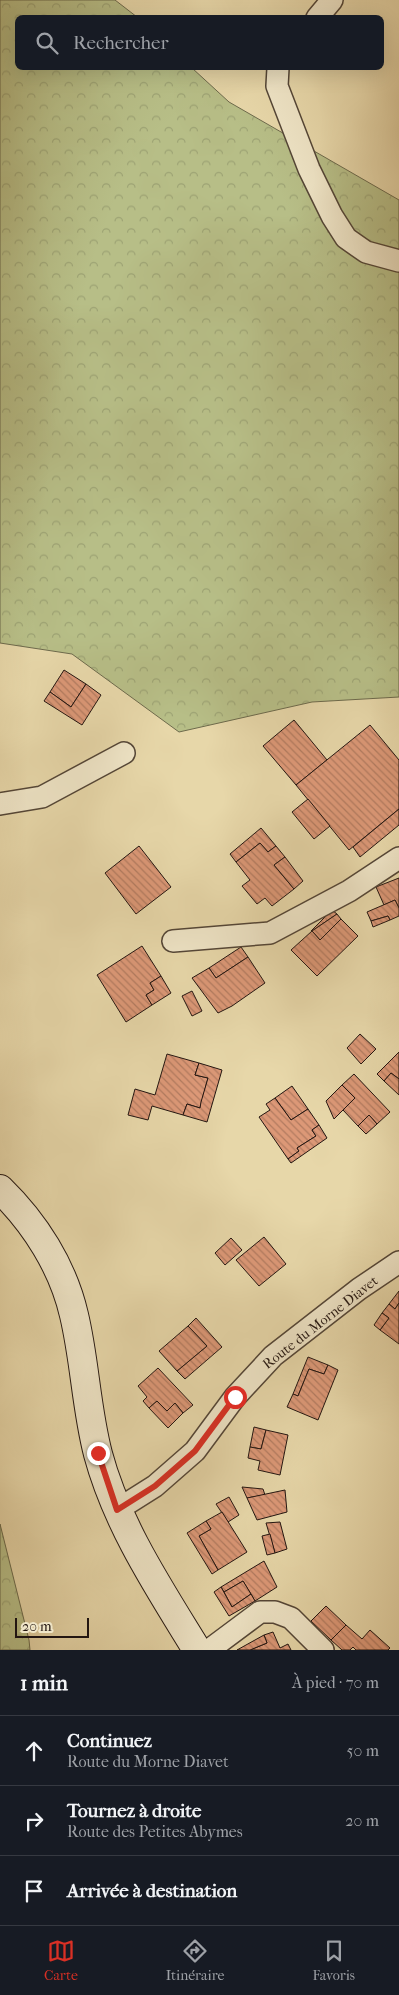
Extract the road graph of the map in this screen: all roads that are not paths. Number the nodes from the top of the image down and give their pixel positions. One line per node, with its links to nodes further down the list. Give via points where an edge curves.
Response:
1 (332, 0): 2 (street)
2 (320, 15)
3 (278, 70): 4 (street, via 277,86 309,169 332,216 346,238 366,252)
4 (399, 261)
5 (124, 753): 6 (street, via 42,797)
6 (0, 804)
7 (399, 858): 8 (street, via 349,891 270,933)
8 (173, 941)
9 (0, 1189): 11 (main road, via 18,1207 51,1254 61,1275 74,1315 98,1453)
10 (399, 1262): 11 (street, Route du Morne Diavet, via 273,1356 235,1397 195,1451 155,1486)
11 (117, 1510): 12 (main road)
12 (197, 1650)
13 (209, 1650): 14 (street, via 260,1612 276,1612 291,1618)
14 (323, 1650)

